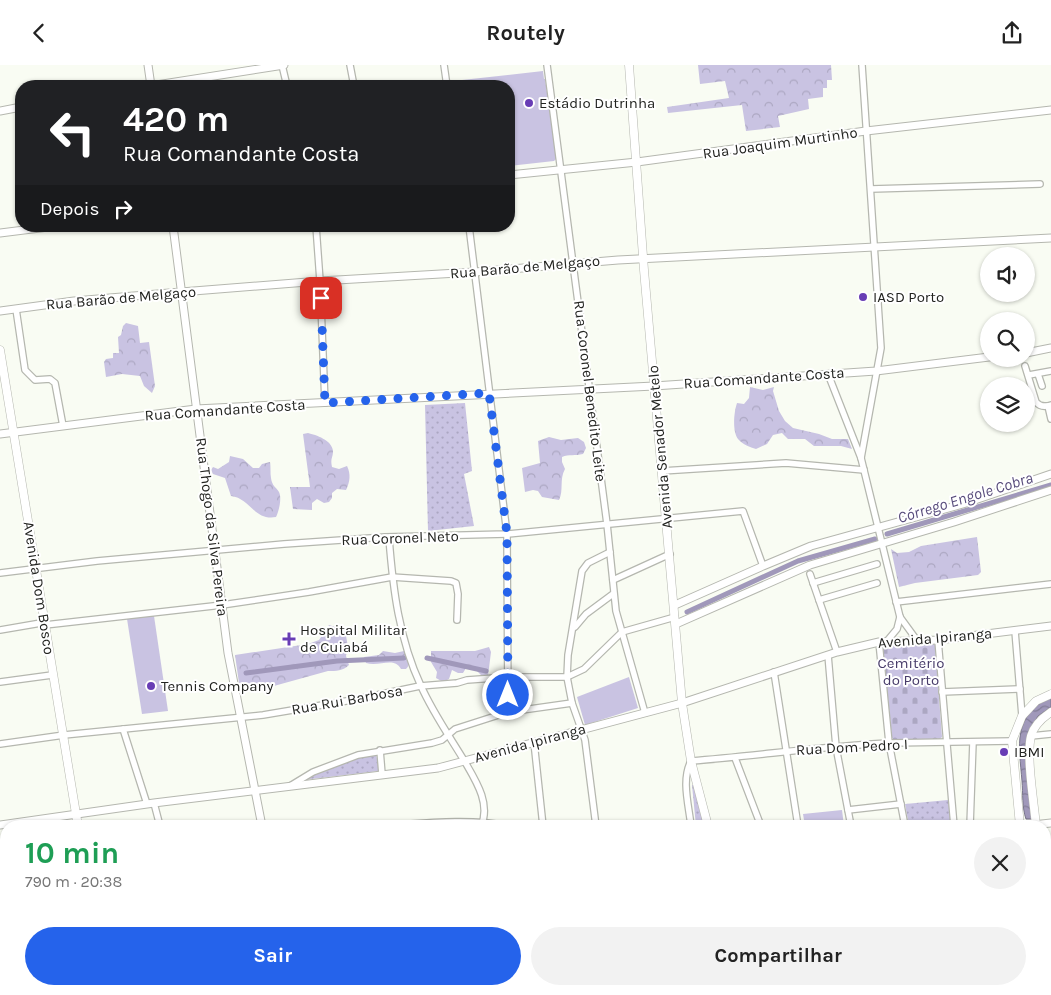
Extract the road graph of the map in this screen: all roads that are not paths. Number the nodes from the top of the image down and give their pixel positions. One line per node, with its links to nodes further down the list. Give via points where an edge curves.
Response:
1 (148, 65): 8 (street)
2 (283, 65): 9 (street); 10 (street)
3 (350, 65): 11 (street)
4 (444, 65): 12 (street)
5 (547, 65): 18 (street, Rua Coronel Benedito Leite)
6 (629, 65): 17 (main road, Avenida Senador Metelo)
7 (862, 65): 16 (street)
8 (150, 80)
9 (189, 80)
10 (286, 80)
11 (353, 80)
12 (446, 80)
13 (15, 108): 15 (street)
14 (1051, 110): 16 (street, Rua Joaquim Murtinho)
15 (0, 111)
16 (866, 131): 17 (street, Rua Joaquim Murtinho); 21 (street)
17 (636, 162): 18 (street, Rua Joaquim Murtinho); 29 (main road, Avenida Senador Metelo)
18 (561, 170): 19 (street, Rua Joaquim Murtinho); 30 (street, Rua Coronel Benedito Leite)
19 (515, 174)
20 (1040, 185): 21 (street)
21 (871, 189): 28 (street)
22 (15, 231): 26 (street)
23 (174, 232): 33 (street, Rua Thogo da Silva Pereira)
24 (316, 232): 32 (street)
25 (470, 232): 31 (street)
26 (0, 233)
27 (1051, 238): 28 (street, Rua Barão de Melgaço)
28 (876, 247): 29 (street, Rua Barão de Melgaço); 41 (street, via 881,348)
29 (644, 258): 30 (street, Rua Barão de Melgaço); 46 (main road, Avenida Senador Metelo)
30 (574, 263): 31 (street, Rua Barão de Melgaço); 48 (street, Rua Coronel Benedito Leite)
31 (475, 272): 32 (street, Rua Barão de Melgaço); 49 (street)
32 (320, 281): 33 (street, Rua Barão de Melgaço); 50 (street)
33 (181, 292): 34 (street, Rua Barão de Melgaço); 52 (street, Rua Thogo da Silva Pereira)
34 (16, 309): 35 (street, Rua Barão de Melgaço); 54 (street, via 26,370 34,379 50,379 55,383)
35 (0, 311)
36 (1051, 348): 38 (street)
37 (0, 350): 55 (main road, Avenida Dom Bosco)
38 (1035, 351)
39 (980, 358): 41 (street, Rua Comandante Costa)
40 (1025, 367): 45 (street)
41 (876, 371): 43 (street, Rua Comandante Costa); 57 (street)
42 (1051, 371): 44 (street)
43 (828, 374): 46 (street, Rua Comandante Costa); 57 (street)
44 (1038, 374): 45 (street); 47 (street)
45 (1029, 375): 51 (street, via 1036,402 1039,406)
46 (654, 386): 48 (street, Rua Comandante Costa); 59 (main road, Avenida Senador Metelo)
47 (1042, 386)
48 (588, 389): 49 (street, Rua Comandante Costa); 63 (street, Rua Coronel Benedito Leite)
49 (489, 393): 50 (street, Rua Comandante Costa); 65 (street)
50 (325, 403): 52 (street, Rua Comandante Costa)
51 (1049, 405): 53 (street)
52 (196, 409): 54 (street, Rua Comandante Costa); 68 (street, Rua Thogo da Silva Pereira)
53 (1051, 419)
54 (63, 426): 55 (street, Rua Comandante Costa)
55 (13, 432): 56 (street, Rua Comandante Costa); 73 (main road, Avenida Dom Bosco)
56 (0, 434)
57 (861, 458): 58 (street)
58 (864, 470): 59 (street, via 786,463); 64 (street)
59 (662, 471): 62 (main road, Avenida Senador Metelo)
60 (1051, 474): 64 (street, via 963,505)
61 (1051, 490): 67 (street)
62 (667, 518): 63 (street, Rua Coronel Neto); 70 (main road, Avenida Senador Metelo); 72 (street, Rua Coronel Neto, via 743,511)
63 (607, 524): 65 (street, Rua Coronel Neto); 69 (street, Rua Coronel Benedito Leite)
64 (877, 528): 67 (street); 72 (street, via 810,547)
65 (507, 534): 66 (street, Rua Coronel Neto); 102 (street)
66 (389, 538): 68 (street, Rua Coronel Neto); 76 (street)
67 (881, 544): 83 (street); 88 (street, via 794,571)
68 (214, 550): 73 (street, Rua Coronel Neto); 84 (street, Rua Thogo da Silva Pereira)
69 (610, 552): 77 (street, Rua Coronel Benedito Leite); 92 (street, via 583,568)
70 (670, 554): 77 (street); 85 (main road, Avenida Senador Metelo)
71 (877, 564): 78 (street)
72 (763, 566): 85 (street)
73 (36, 570): 74 (street, Rua Coronel Neto); 89 (main road, Avenida Dom Bosco)
74 (0, 573)
75 (810, 574): 78 (street)
76 (392, 577): 84 (street); 87 (street, via 456,583); 105 (street, via 397,611)
77 (613, 580): 81 (street, Rua Coronel Benedito Leite)
78 (813, 583): 82 (street)
79 (877, 583): 82 (street)
80 (1051, 584): 83 (street)
81 (613, 594): 92 (street, via 586,614); 94 (street, Rua Coronel Benedito Leite)
82 (819, 600): 98 (street)
83 (896, 602): 86 (street)
84 (222, 605): 89 (street); 115 (street, Rua Thogo da Silva Pereira)
85 (675, 605): 88 (main road, Avenida Senador Metelo)
86 (900, 617): 95 (street); 97 (street, via 897,629)
87 (457, 620)
88 (675, 620): 94 (street, Rua Rui Barbosa); 110 (main road, Avenida Senador Metelo)
89 (45, 625): 91 (street, via 40,623); 101 (main road, Avenida Dom Bosco)
90 (1051, 626): 93 (street, Avenida Ipiranga)
91 (0, 630)
92 (573, 631): 103 (street)
93 (1016, 631): 96 (street, Avenida Ipiranga); 106 (street)
94 (622, 632): 103 (street, Rua Rui Barbosa, via 584,669); 113 (street, Rua Coronel Benedito Leite)
95 (916, 639): 96 (street, Avenida Ipiranga); 97 (street, Avenida Ipiranga)
96 (938, 639): 107 (street)
97 (883, 641): 98 (street, Avenida Ipiranga); 126 (street)
98 (837, 652): 99 (street, Avenida Ipiranga)
99 (828, 655): 100 (street, Avenida Ipiranga); 128 (street)
100 (774, 672): 110 (street, Avenida Ipiranga); 130 (street)
101 (52, 675): 104 (street); 119 (main road, Avenida Dom Bosco)
102 (509, 677): 103 (street, Rua Rui Barbosa); 105 (street, Rua Rui Barbosa); 111 (street)
103 (567, 677): 109 (street)
104 (0, 682)
105 (420, 686): 115 (street, Rua Rui Barbosa); 120 (street)
106 (1020, 689): 107 (street); 114 (street)
107 (942, 691): 124 (street)
108 (1051, 694): 114 (main road, via 1036,701)
109 (572, 703): 111 (street); 117 (street)
110 (682, 703): 113 (street, Avenida Ipiranga); 133 (main road, Avenida Senador Metelo)
111 (508, 712): 120 (street, via 455,729)
112 (1051, 712): 121 (main road, via 1036,726)
113 (645, 713): 117 (street, Avenida Ipiranga)
114 (1022, 716): 122 (main road)
115 (240, 717): 116 (street, Rua Rui Barbosa); 136 (street, Rua Thogo da Silva Pereira)
116 (123, 729): 119 (street, Rua Rui Barbosa); 137 (street)
117 (581, 729): 123 (street, Avenida Ipiranga); 147 (street)
118 (1051, 734): 121 (street)
119 (64, 735): 127 (street, Rua Rui Barbosa); 140 (main road, Avenida Dom Bosco)
120 (448, 735): 129 (street, via 432,743); 132 (street)
121 (1031, 736): 157 (main road, via 1029,749)
122 (1012, 741): 125 (street, Rua Dom Pedro I); 156 (main road)
123 (534, 742): 132 (street, Avenida Ipiranga); 146 (street)
124 (946, 742): 125 (street, Rua Dom Pedro I); 126 (street, Rua Dom Pedro I); 154 (street)
125 (973, 742): 155 (street)
126 (889, 743): 128 (street, Rua Dom Pedro I); 138 (street)
127 (0, 744)
128 (836, 747): 130 (street, Rua Dom Pedro I); 139 (street)
129 (380, 750): 134 (street); 135 (street, via 332,763)
130 (785, 751): 131 (street, Rua Dom Pedro I); 151 (street)
131 (735, 757): 133 (street, Rua Dom Pedro I); 150 (street)
132 (464, 761): 134 (street, Avenida Ipiranga, via 438,768); 145 (street, via 480,789)
133 (691, 761): 148 (street, via 686,778); 149 (main road, Avenida Senador Metelo)
134 (382, 774): 135 (street, Avenida Ipiranga)
135 (289, 787): 136 (street, Avenida Ipiranga)
136 (255, 791): 137 (street, Avenida Ipiranga); 144 (street, Rua Thogo da Silva Pereira)
137 (150, 804): 140 (street, Avenida Ipiranga); 143 (street)
138 (900, 804): 139 (street); 153 (street)
139 (848, 810): 152 (street)
140 (76, 814): 141 (street, Avenida Ipiranga); 142 (main road, Avenida Dom Bosco)
141 (35, 820)
142 (77, 820)
143 (157, 820)
144 (261, 820)
145 (483, 820)
146 (542, 820)
147 (595, 820)
148 (690, 820)
149 (706, 820)
150 (759, 820)
151 (797, 820)
152 (850, 820)
153 (903, 820)
154 (953, 820)
155 (970, 820)
156 (1020, 820)
157 (1035, 820)

